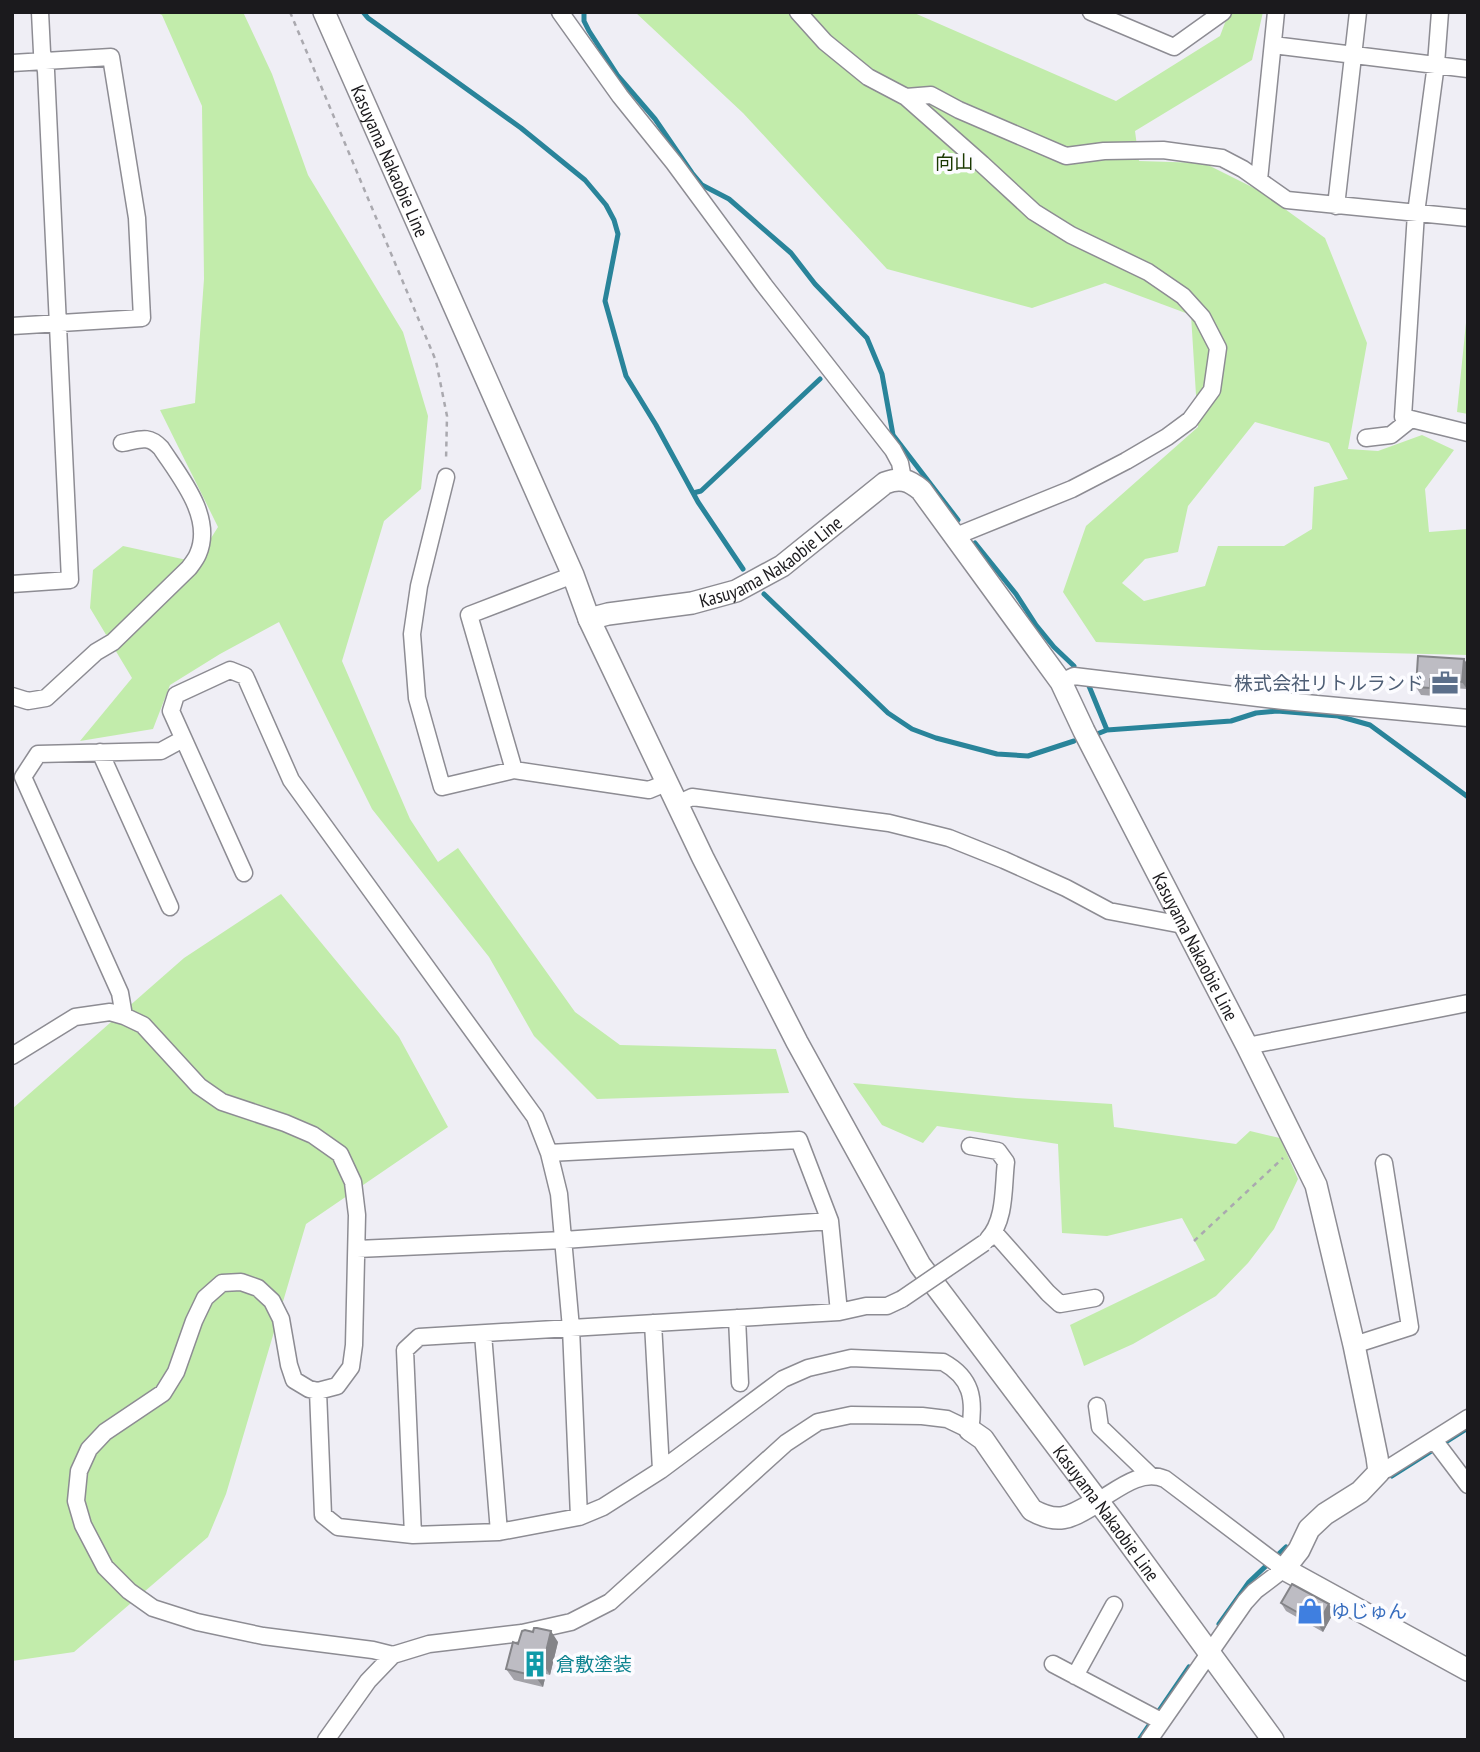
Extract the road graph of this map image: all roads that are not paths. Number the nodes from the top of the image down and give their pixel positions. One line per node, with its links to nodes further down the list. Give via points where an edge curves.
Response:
1 (40, 12): 14 (street)
2 (324, 12): 32 (main road, Kasuyama Nakaobie Line)
3 (560, 12): 11 (street)
4 (577, 12): 11 (street)
5 (798, 12): 18 (street, via 825,42 868,77)
6 (1091, 12): 7 (street, via 1174,47)
7 (1223, 12)
8 (1276, 12): 12 (street)
9 (1358, 12): 13 (street)
10 (1440, 12): 16 (street)
11 (575, 31): 30 (street, via 893,450)
12 (1273, 45): 13 (street); 19 (street)
13 (1354, 54): 16 (street); 20 (street)
14 (44, 61): 15 (street); 23 (street); 23 (street, via 111,57 137,218 142,318)
15 (12, 63)
16 (1436, 64): 17 (street); 21 (street)
17 (1468, 69)
18 (905, 96): 19 (street, via 931,95 1066,156 1163,150 1222,158); 31 (street, via 1034,212 1184,296 1202,317 1218,348 1212,390 1191,420 1072,489)
19 (1259, 180): 20 (street, via 1287,200)
20 (1336, 206): 21 (street)
21 (1416, 213): 22 (street); 25 (street, via 1403,417)
22 (1468, 218)
23 (58, 324): 24 (street); 33 (street, via 70,580)
24 (12, 326)
25 (1411, 419): 26 (street); 27 (street, via 1391,435)
26 (1468, 433)
27 (1366, 438)
28 (122, 443): 36 (street, via 146,438 161,448 196,502 201,524 198,553 189,568 113,642 47,698 28,701)
29 (446, 477): 40 (street, via 412,634 417,698 442,787)
30 (903, 479): 31 (main road, Kasuyama Nakaobie Line, via 921,490); 34 (main road, Kasuyama Nakaobie Line, via 885,483 782,566 736,591)
31 (956, 536): 35 (main road, Kasuyama Nakaobie Line)
32 (573, 575): 34 (main road, Kasuyama Nakaobie Line); 40 (street, via 469,615)
33 (12, 584)
34 (590, 619): 41 (main road, Kasuyama Nakaobie Line)
35 (1060, 682): 37 (street, via 1074,676); 45 (main road, Kasuyama Nakaobie Line)
36 (12, 696)
37 (1468, 719)
38 (183, 739): 39 (street, via 161,751); 43 (street); 51 (street, via 171,711 176,695 230,670 245,676 291,780 534,1117)
39 (100, 752): 44 (street); 47 (street, via 38,754 23,777 120,993)
40 (514, 770): 41 (street, via 649,790)
41 (666, 782): 42 (main road, Kasuyama Nakaobie Line)
42 (677, 804): 45 (street, via 692,797 913,829 1004,860 1109,911); 74 (main road, Kasuyama Nakaobie Line, via 797,1042 920,1265)
43 (244, 873)
44 (170, 907)
45 (1183, 925): 48 (main road, Kasuyama Nakaobie Line)
46 (1468, 1003): 48 (street)
47 (124, 1016): 49 (street, via 110,1012 75,1017); 56 (street, via 143,1025 200,1086 222,1102 313,1135 340,1154 353,1182)
48 (1247, 1046): 63 (main road, Kasuyama Nakaobie Line, via 1316,1185)
49 (12, 1056)
50 (970, 1146): 54 (street, via 998,1151 1006,1162 999,1218)
51 (549, 1153): 53 (street, via 799,1140); 55 (street)
52 (1384, 1163): 63 (street, via 1410,1327)
53 (830, 1221): 55 (street); 58 (street)
54 (989, 1238): 57 (street, via 1060,1304); 58 (street, bridge, via 902,1299 887,1306)
55 (564, 1240): 56 (street); 61 (street)
56 (357, 1249): 65 (street, via 351,1367 337,1386)
57 (1095, 1298)
58 (839, 1312): 59 (street)
59 (737, 1318): 60 (street); 64 (street)
60 (653, 1323): 61 (street); 70 (street)
61 (571, 1328): 62 (street); 75 (street)
62 (483, 1334): 76 (street); 77 (street, via 419,1337 405,1350)
63 (1354, 1345): 71 (main road, Kasuyama Nakaobie Line)
64 (740, 1383)
65 (318, 1391): 77 (street, via 323,1516 338,1527); 81 (street, via 294,1380 281,1319 272,1301 258,1288 241,1282 222,1283 205,1298 163,1393 105,1432 89,1449 79,1471 76,1500 83,1525 105,1567 153,1608 263,1636)
66 (1097, 1406): 72 (street, via 1100,1427)
67 (1468, 1418): 69 (street)
68 (970, 1430): 70 (street, via 974,1409 967,1383 957,1369 943,1362 851,1358 783,1379); 74 (main road, via 983,1439 1032,1510 1057,1519 1070,1518); 81 (street, via 947,1419 922,1416 851,1415 818,1422 786,1443 610,1602 571,1622 429,1644)
69 (1437, 1445): 71 (street); 73 (street)
70 (661, 1470): 75 (street)
71 (1379, 1472): 78 (main road, via 1360,1492 1325,1514 1309,1530 1300,1550)
72 (1151, 1476): 74 (street); 78 (street, via 1166,1479)
73 (1468, 1485)
74 (1098, 1502): 80 (main road, Kasuyama Nakaobie Line)
75 (579, 1517): 76 (street)
76 (499, 1532): 77 (street)
77 (413, 1535)
78 (1277, 1563): 80 (street); 83 (main road)
79 (1114, 1605): 84 (street)
80 (1209, 1652): 85 (street); 88 (main road, Kasuyama Nakaobie Line)
81 (393, 1655): 86 (street, via 368,1681)
82 (1053, 1664): 84 (street)
83 (1468, 1670)
84 (1075, 1676): 85 (street)
85 (1156, 1718): 87 (street)
86 (326, 1740)
87 (1149, 1740)
88 (1273, 1740)

